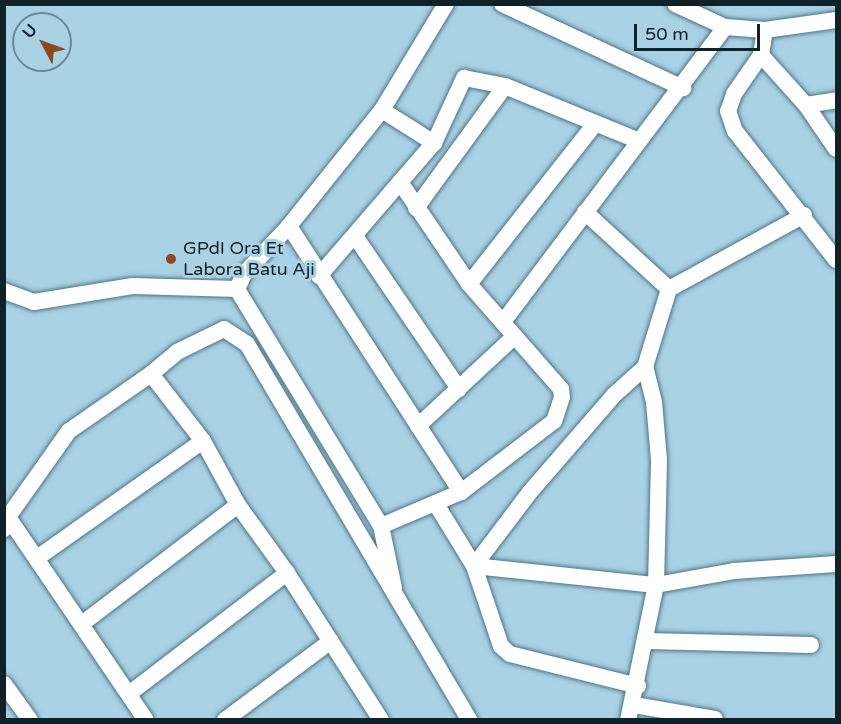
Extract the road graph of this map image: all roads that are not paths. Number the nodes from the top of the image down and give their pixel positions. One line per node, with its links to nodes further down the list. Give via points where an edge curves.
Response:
1 (446, 4): 12 (street)
2 (502, 4): 9 (street)
3 (675, 4): 5 (street)
4 (837, 20): 6 (street)
5 (725, 27): 6 (street); 9 (street)
6 (765, 30): 7 (street)
7 (761, 55): 11 (street); 20 (street, via 734,94 728,111 743,141)
8 (505, 86): 13 (street); 15 (street, via 464,78); 18 (street)
9 (682, 88): 14 (street)
10 (837, 100): 11 (street)
11 (806, 105): 16 (street)
12 (382, 110): 15 (street); 21 (street)
13 (594, 125): 14 (street); 25 (street)
14 (639, 141): 19 (street)
15 (434, 143): 17 (street)
16 (837, 149)
17 (400, 182): 18 (street); 22 (street)
18 (416, 208): 25 (street)
19 (585, 212): 27 (street); 29 (street)
20 (804, 215): 23 (street); 27 (street)
21 (289, 226): 24 (street); 26 (street, via 244,274)
22 (355, 236): 24 (street); 33 (street)
23 (837, 260)
24 (319, 276): 34 (street)
25 (469, 284): 29 (street)
26 (237, 289): 28 (street, via 132,285 34,302); 40 (street)
27 (669, 289): 31 (street)
28 (4, 291)
29 (503, 322): 30 (street)
30 (515, 336): 33 (street); 36 (street, via 561,389 560,411 554,421)
31 (645, 367): 43 (street, via 614,395 530,492); 45 (street, via 654,402 659,460)
32 (151, 374): 35 (street); 39 (street, via 69,431); 46 (street, via 177,352 224,329 247,344)
33 (459, 389): 34 (street)
34 (418, 426): 36 (street)
35 (203, 441): 38 (street); 41 (street)
36 (461, 492): 37 (street)
37 (436, 504): 40 (street); 43 (street)
38 (238, 505): 44 (street); 47 (street)
39 (6, 523): 41 (street)
40 (381, 526): 46 (street)
41 (37, 558): 47 (street)
42 (837, 564): 45 (street, via 734,571)
43 (474, 566): 45 (street); 52 (street, via 501,646 510,654)
44 (287, 573): 48 (street); 53 (street)
45 (656, 585): 49 (street)
46 (394, 588): 60 (street)
47 (83, 623): 53 (street)
48 (331, 641): 55 (street); 59 (street)
49 (647, 641): 50 (street); 52 (street)
50 (811, 645)
51 (4, 684): 57 (street)
52 (638, 686): 54 (street)
53 (130, 693): 58 (street)
54 (631, 712): 56 (street)
55 (375, 717)
56 (715, 719)
57 (30, 720)
58 (146, 720)
59 (225, 720)
60 (469, 720)

